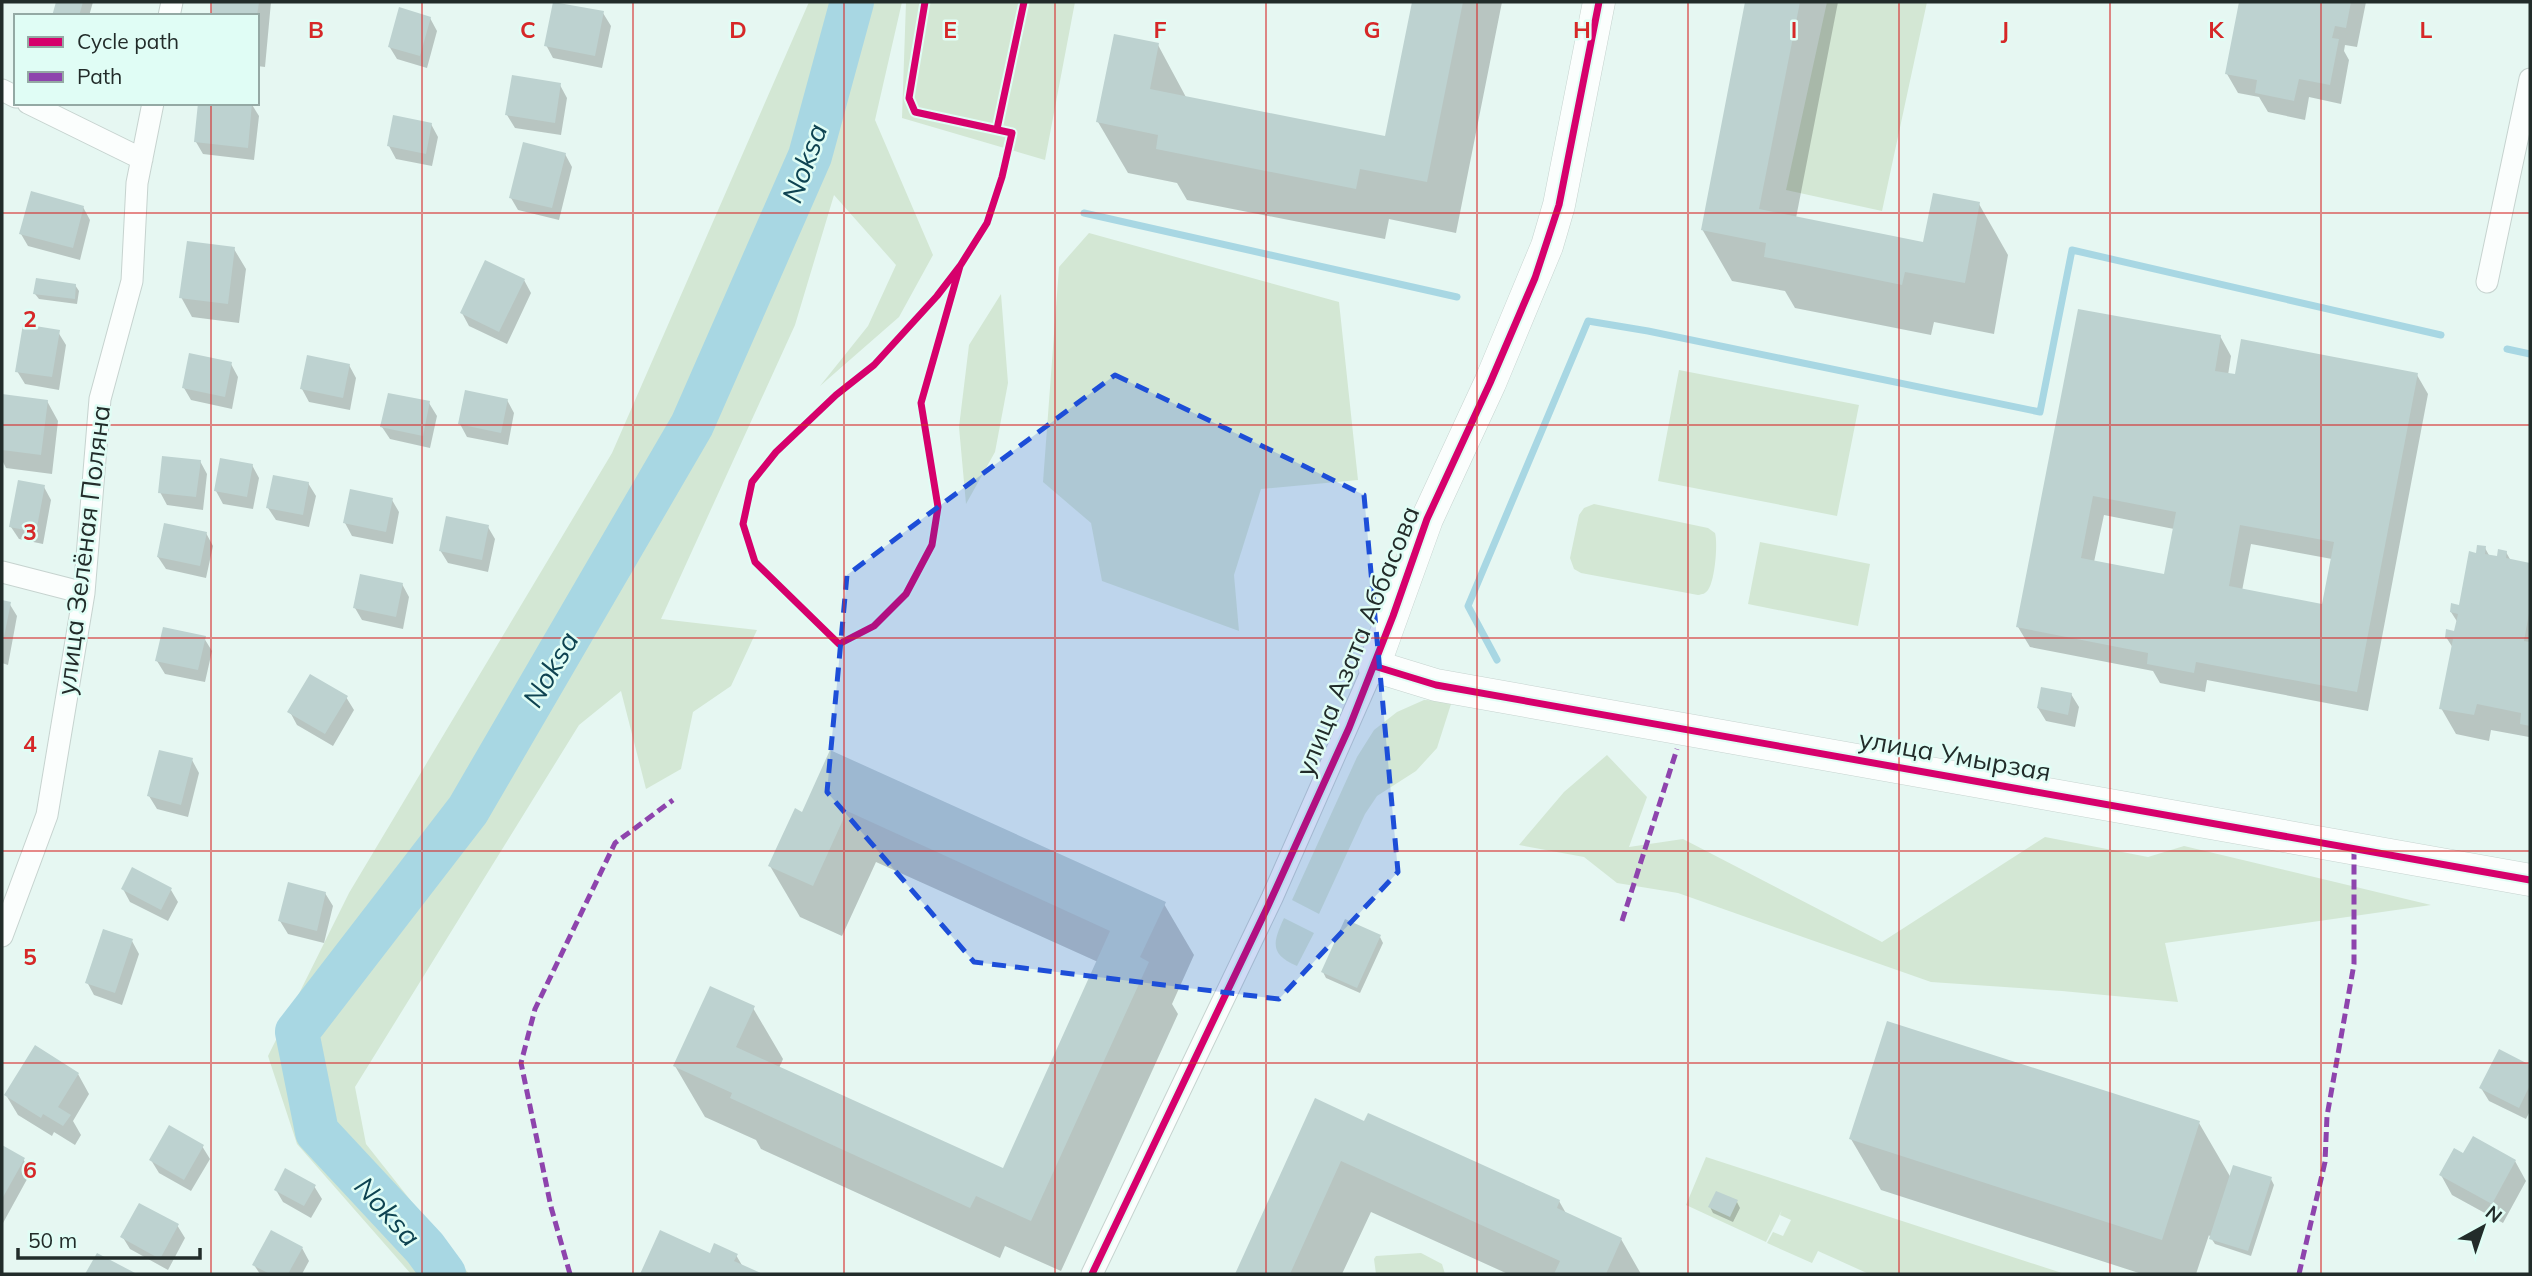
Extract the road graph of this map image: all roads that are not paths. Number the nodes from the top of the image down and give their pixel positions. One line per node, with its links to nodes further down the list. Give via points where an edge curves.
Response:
1 (1599, 2): 9 (street, улица Азата Аббасова, via 1547,246 1427,519)
2 (2530, 79): 6 (street)
3 (33, 105): 5 (street)
4 (153, 105): 5 (street, улица Зелёная Поляна)
5 (142, 159): 8 (street, улица Зелёная Поляна, via 132,281 100,398)
6 (2487, 282)
7 (2, 572): 8 (street)
8 (84, 593): 11 (street, улица Зелёная Поляна, via 47,815)
9 (1374, 666): 10 (street, улица Умырзая, via 1436,685); 12 (street, улица Азата Аббасова, via 1268,906)
10 (2530, 880)
11 (2, 936)
12 (1092, 1274)

